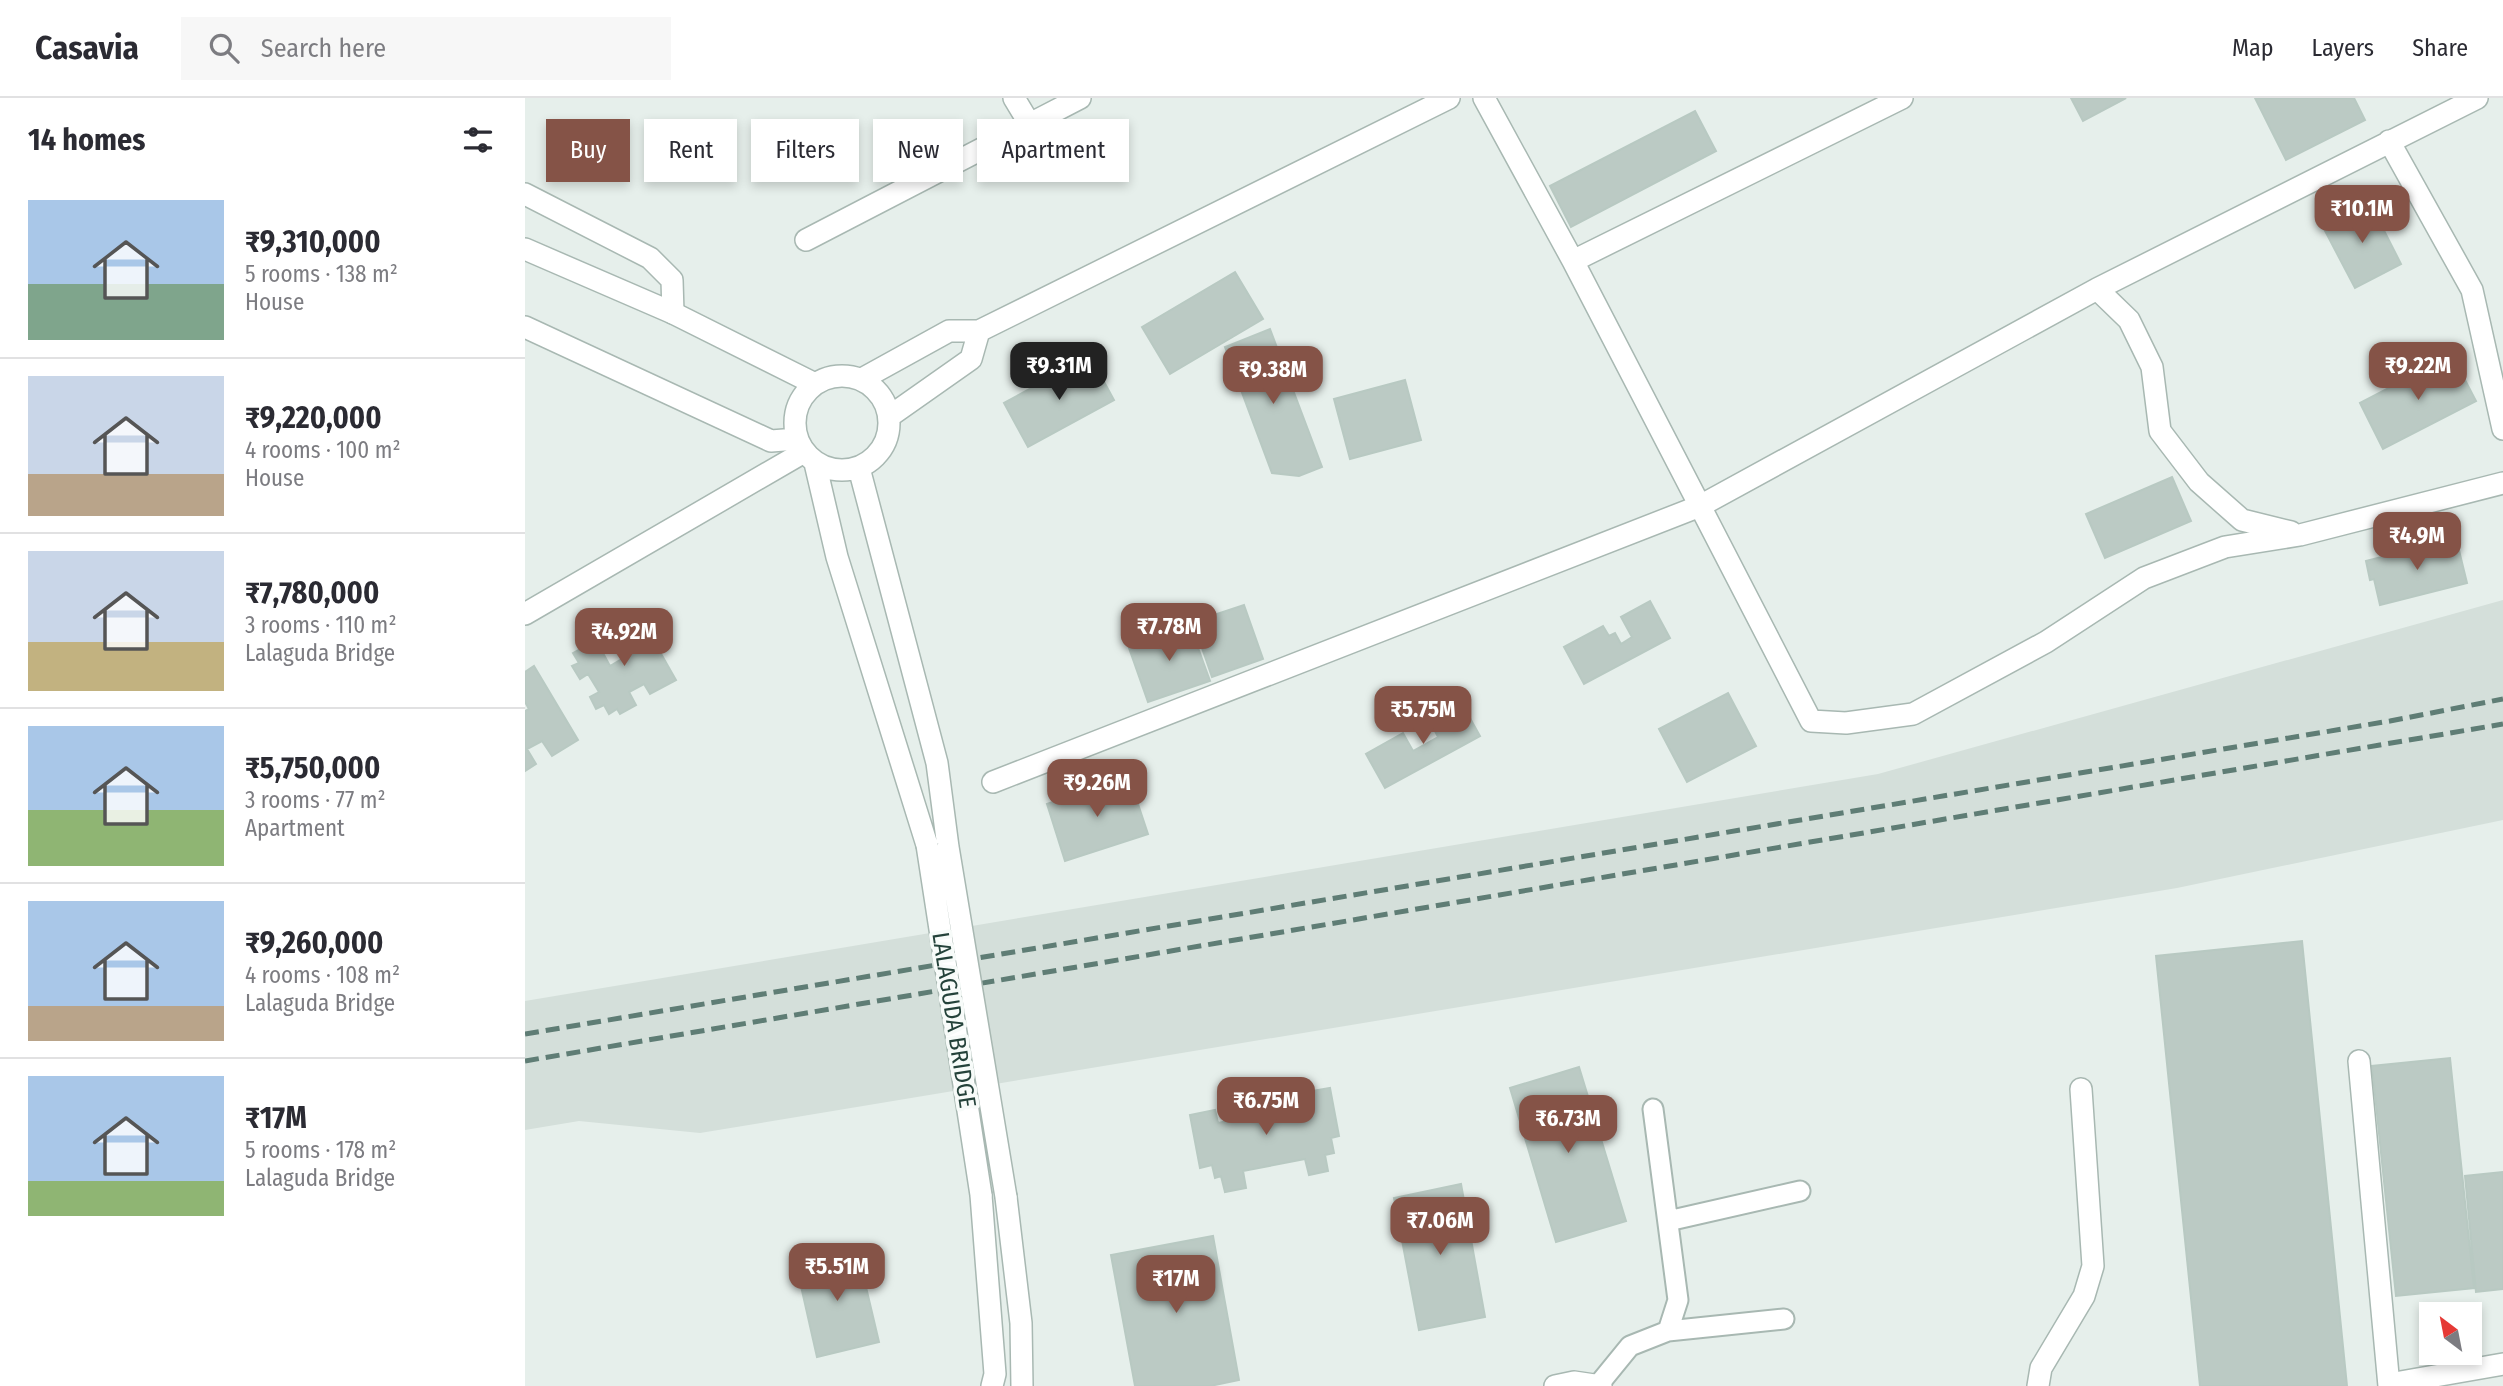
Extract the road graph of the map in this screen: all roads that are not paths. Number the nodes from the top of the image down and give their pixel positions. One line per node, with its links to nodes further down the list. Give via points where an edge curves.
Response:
1 (1014, 98): 7 (street)
2 (1080, 98): 8 (street)
3 (1449, 98): 18 (street)
4 (1484, 98): 14 (street)
5 (1902, 98): 14 (street)
6 (2477, 98): 9 (street)
7 (1027, 119)
8 (1037, 119)
9 (2389, 141): 15 (street); 22 (street, via 2472,290)
10 (977, 150): 12 (street)
11 (525, 194): 16 (street, via 650,258 672,280)
12 (806, 240)
13 (525, 249): 16 (street)
14 (1573, 261): 26 (street)
15 (2097, 289): 26 (street); 27 (street, via 2129,320 2152,367 2160,431 2199,482 2242,520)
16 (673, 313): 20 (street)
17 (525, 327): 23 (street, via 771,441)
18 (979, 331): 19 (street, via 949,331); 21 (street, via 971,359)
19 (862, 379): 20 (street, via 831,377); 21 (street, via 885,401)
20 (815, 384): 23 (street, via 797,408 795,423)
21 (890, 416): 24 (street, via 883,447)
22 (2503, 429)
23 (805, 451): 24 (street, via 829,469); 28 (street); 40 (street, LALAGUDA BRIDGE, bridge, via 927,845 981,1195 995,1374)
24 (859, 468): 41 (street, bridge, via 937,763 1006,1197 1021,1323)
25 (2503, 483): 27 (street)
26 (1700, 506): 27 (street, via 1811,721 1846,723 1913,714 2046,642 2144,578 2225,547); 29 (street)
27 (2300, 535)
28 (525, 614)
29 (993, 782)
30 (2359, 1060): 39 (street)
31 (2081, 1089): 43 (street, via 2093,1266 2084,1296 2041,1368)
32 (1653, 1109): 34 (lane)
33 (1800, 1191): 34 (lane)
34 (1668, 1221): 36 (lane, via 1678,1300)
35 (1784, 1320): 36 (lane)
36 (1668, 1331): 38 (lane, via 1630,1346)
37 (2503, 1364): 39 (street)
38 (1600, 1385): 42 (street, via 1574,1381)
39 (2389, 1385)
40 (992, 1386)
41 (1021, 1386)
42 (1555, 1386)
43 (2038, 1386)

